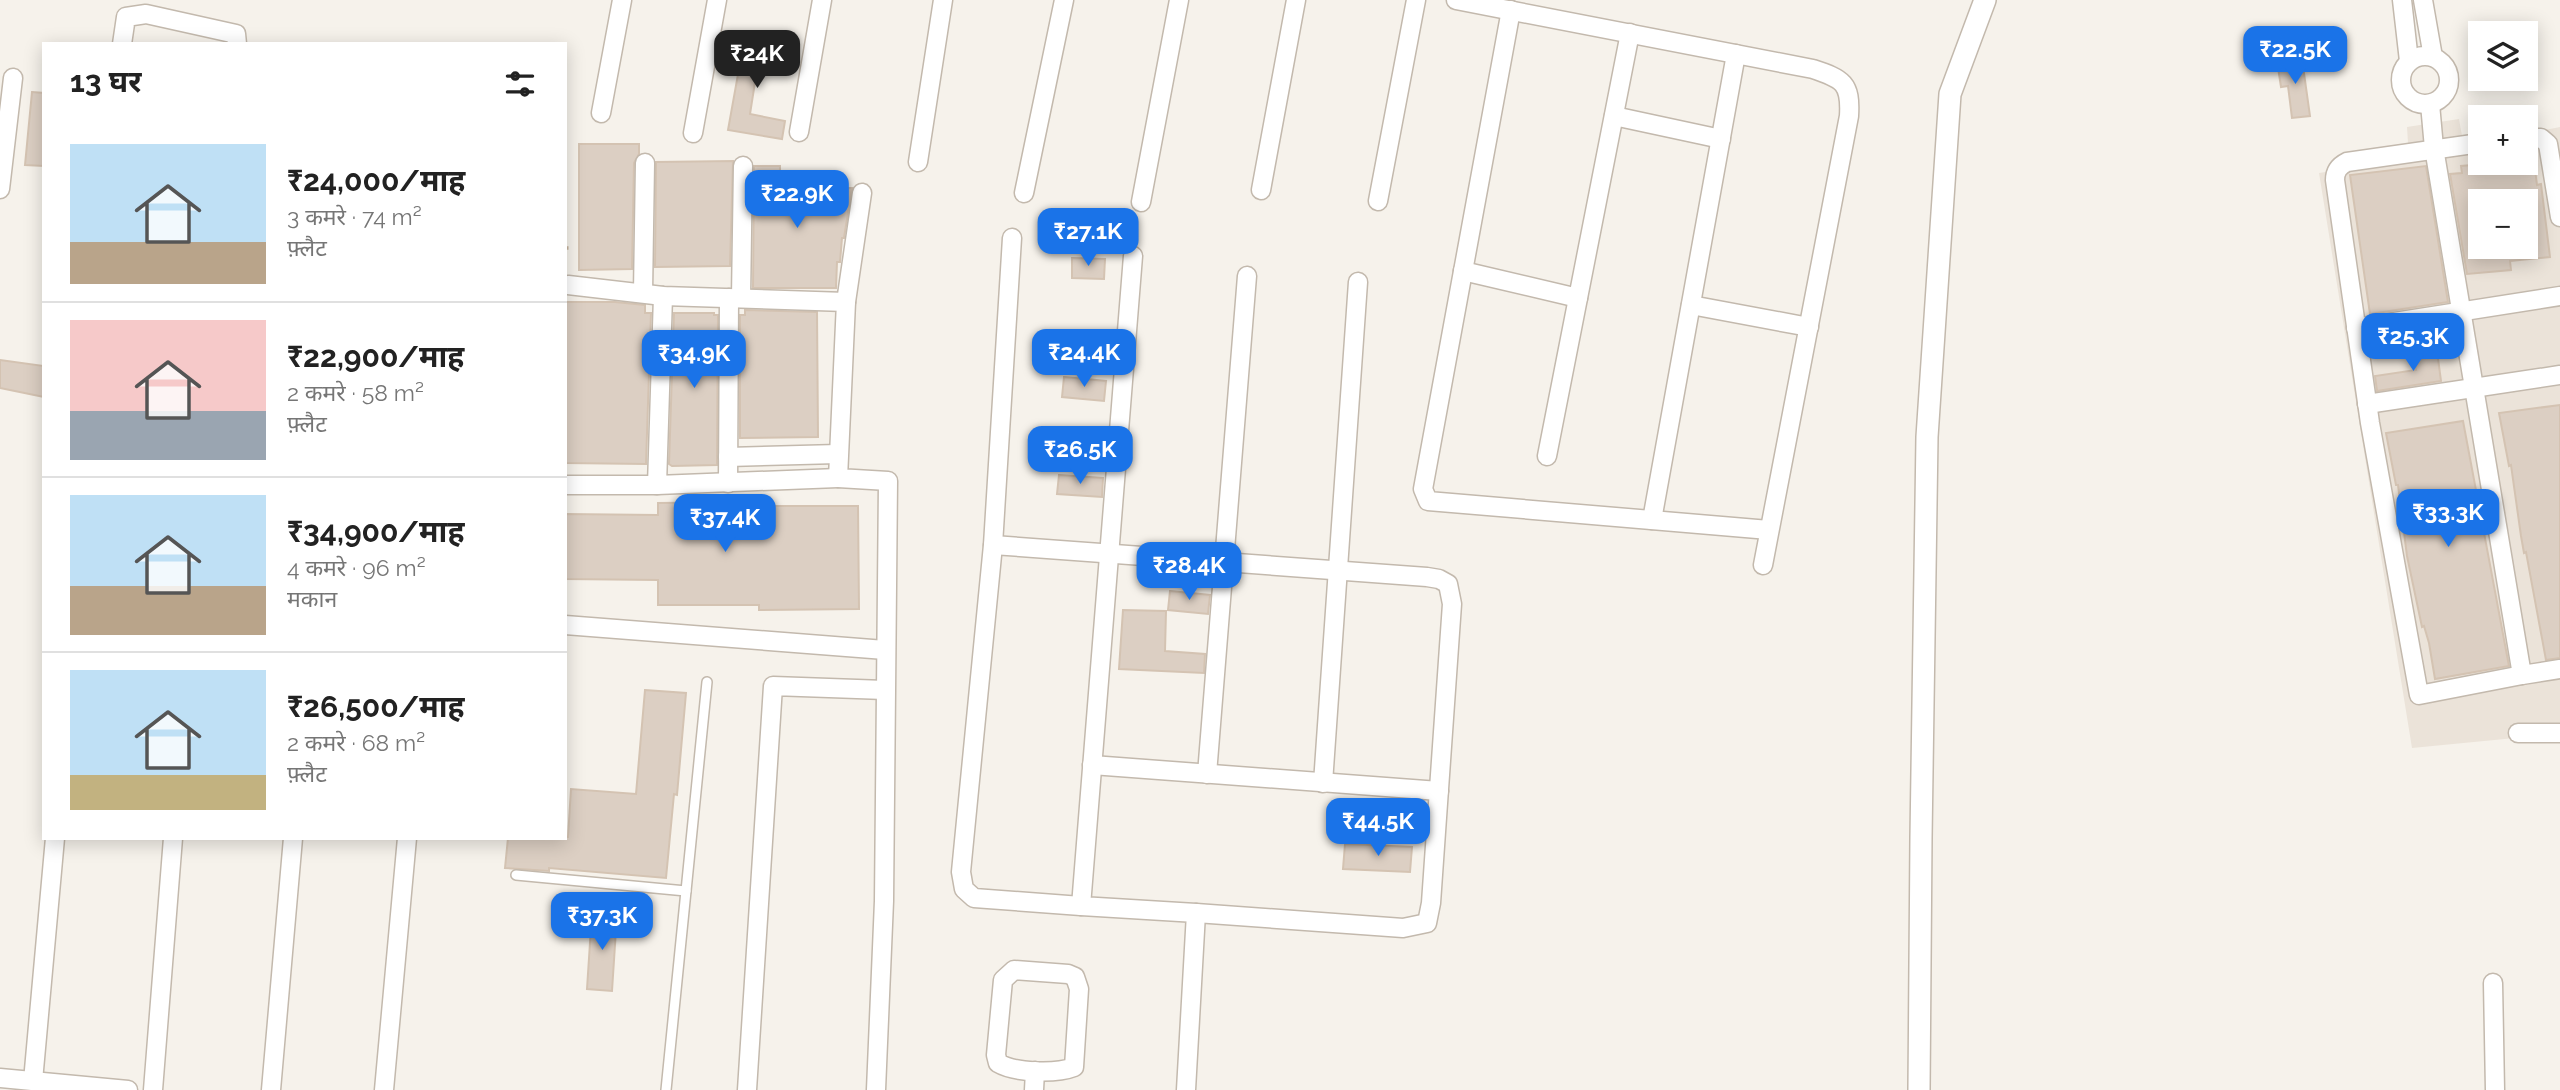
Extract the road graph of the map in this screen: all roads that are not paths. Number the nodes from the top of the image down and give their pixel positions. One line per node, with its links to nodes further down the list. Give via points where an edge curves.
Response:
1 (622, 0): 22 (street)
2 (717, 0): 25 (street)
3 (822, 0): 24 (street)
4 (943, 0): 30 (street)
5 (1064, 0): 36 (street)
6 (1179, 0): 38 (street)
7 (1296, 0): 34 (street)
8 (1416, 0): 37 (street)
9 (1456, 0): 13 (street)
10 (1985, 0): 106 (street, via 1950,94 1927,437)
11 (2403, 0): 19 (street)
12 (2423, 0): 18 (street)
13 (1511, 10): 14 (street); 42 (street)
14 (1630, 33): 17 (street); 23 (street)
15 (122, 42): 16 (street, via 126,17 146,14 236,34)
16 (237, 42)
17 (1736, 54): 27 (street); 54 (street, via 1813,69 1840,80 1851,95)
18 (2433, 57): 19 (street, via 2421,55); 21 (street, via 2443,63 2449,77 2446,92)
19 (2409, 61): 21 (street, via 2402,71 2401,87 2411,100)
20 (13, 78): 33 (street)
21 (2430, 104): 29 (street)
22 (601, 113)
23 (1614, 116): 27 (street); 50 (street)
24 (799, 132)
25 (693, 133)
26 (2538, 138): 39 (street, via 2548,145)
27 (1721, 139): 52 (street)
28 (2468, 144): 29 (street)
29 (2434, 148): 53 (street); 55 (street, via 2347,162 2335,174)
30 (918, 162)
31 (645, 163): 46 (street)
32 (743, 166): 49 (street)
33 (0, 189)
34 (1261, 190)
35 (862, 192): 51 (street)
36 (1024, 193)
37 (1378, 201)
38 (1141, 202)
39 (2560, 217)
40 (1012, 238): 68 (street)
41 (1133, 256): 69 (street)
42 (1463, 271): 50 (street); 66 (street, via 1423,489 1428,501)
43 (1247, 276): 70 (street)
44 (1358, 282): 72 (street)
45 (568, 285): 46 (street)
46 (643, 293): 47 (street)
47 (663, 296): 49 (street); 65 (street)
48 (2560, 296): 53 (street)
49 (735, 298): 51 (street); 61 (street)
50 (1578, 298): 60 (street)
51 (846, 302): 59 (street)
52 (1690, 305): 54 (street); 66 (street)
53 (2462, 311): 55 (street); 57 (street)
54 (1809, 327): 67 (street)
55 (2356, 328): 58 (street)
56 (2560, 375): 57 (street)
57 (2474, 389): 58 (street); 76 (street)
58 (2367, 404): 76 (street, via 2419,695)
59 (838, 454): 61 (street); 62 (street)
60 (1547, 456)
61 (728, 457): 63 (street)
62 (838, 478): 63 (street); 74 (street, via 888,481)
63 (728, 483): 65 (street)
64 (567, 485): 65 (street)
65 (657, 485)
66 (1652, 520): 67 (street)
67 (1769, 530): 71 (street)
68 (993, 545): 69 (street); 91 (street, via 961,872 964,889 974,898)
69 (1108, 553): 70 (street); 81 (street)
70 (1224, 560): 72 (street); 82 (street)
71 (1763, 565)
72 (1339, 570): 83 (street); 84 (street, via 1427,577 1448,584 1452,604)
73 (567, 625): 74 (street)
74 (885, 650): 78 (street)
75 (2560, 669): 76 (street)
76 (2522, 675)
77 (707, 682): 90 (lane)
78 (885, 690): 102 (street, via 773,686); 103 (street, via 884,901)
79 (2518, 733): 80 (street)
80 (2560, 733)
81 (1093, 765): 82 (street); 91 (street)
82 (1208, 774): 83 (street)
83 (1323, 783): 84 (street)
84 (1439, 791): 92 (street, via 1427,923 1403,928)
85 (55, 840): 96 (street)
86 (173, 840): 98 (street)
87 (293, 840): 99 (street)
88 (407, 840): 100 (street)
89 (516, 875): 90 (lane)
90 (686, 891): 101 (lane)
91 (1081, 906): 92 (street)
92 (1196, 913): 105 (street)
93 (2493, 984): 107 (street)
94 (1035, 1071): 94 (street, via 1005,1067 996,1055 1003,981 1014,970 1068,974 1075,977 1079,989 1074,1068); 104 (street)
95 (0, 1078): 96 (street)
96 (33, 1081): 97 (street)
97 (128, 1090)
98 (153, 1090)
99 (271, 1090)
100 (384, 1090)
101 (666, 1090)
102 (747, 1090)
103 (876, 1090)
104 (1034, 1090)
105 (1186, 1090)
106 (1919, 1090)
107 (2495, 1090)

